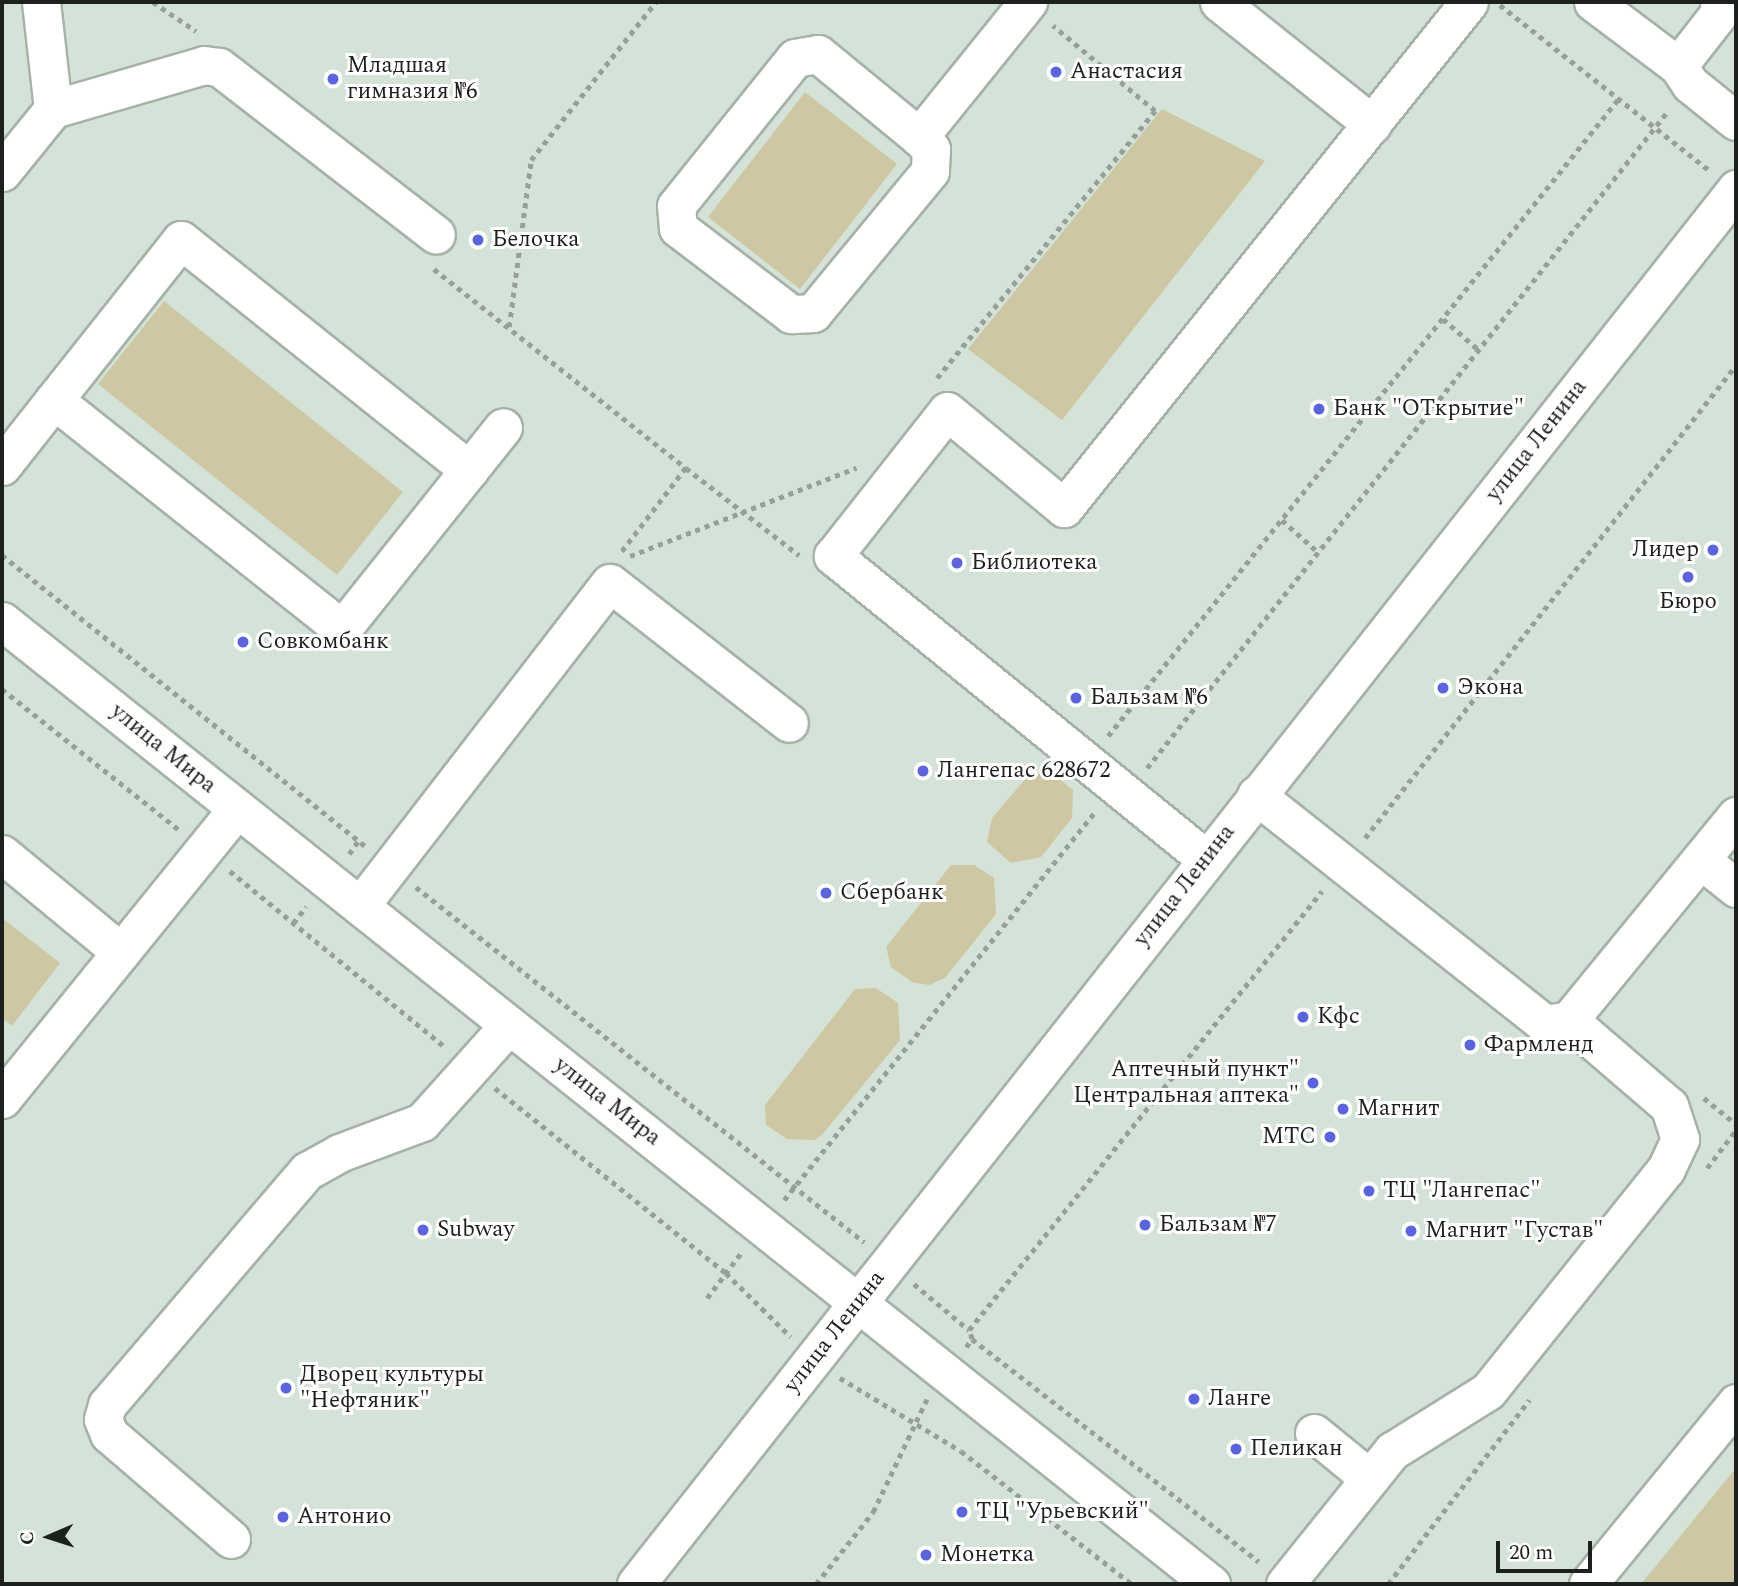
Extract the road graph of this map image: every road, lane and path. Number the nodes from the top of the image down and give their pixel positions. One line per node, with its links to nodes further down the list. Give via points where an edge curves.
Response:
1 (41, 2): 13 (street)
2 (153, 2): 10 (path, via 212,42)
3 (656, 2): 22 (path, via 531,160)
4 (1219, 2): 15 (street)
5 (1469, 2): 15 (street)
6 (1493, 2): 12 (path)
7 (1593, 2): 11 (street)
8 (1719, 2): 11 (street, via 1720,12)
9 (1036, 9): 17 (street); 25 (path, via 1155,111)
10 (204, 65): 13 (street); 20 (street, via 219,67)
11 (1684, 75): 14 (street); 16 (path)
12 (1620, 97): 16 (path); 21 (path)
13 (53, 109): 18 (street)
14 (1736, 121)
15 (1372, 124): 40 (street, via 1064,508 947,411 833,556)
16 (1657, 127): 19 (path); 23 (path)
17 (919, 137): 17 (street, via 931,149 930,171 813,313 791,314 678,228 676,206 795,58 818,54)
18 (2, 172)
19 (1736, 190): 41 (street, улица Ленина)
20 (430, 248): 22 (path)
21 (1443, 319): 23 (path); 31 (path)
22 (509, 327): 30 (path, via 686,468 614,563 867,464)
23 (1479, 350): 33 (path)
24 (1736, 365): 48 (path)
25 (928, 389)
26 (54, 400): 28 (street); 29 (street, via 342,629); 29 (street, via 181,240)
27 (503, 427): 29 (street)
28 (2, 466)
29 (469, 470)
30 (859, 474)
31 (1282, 520): 33 (path); 39 (path)
32 (806, 544): 34 (path)
33 (1318, 552): 40 (path, via 1135,783)
34 (798, 554)
35 (2, 555): 49 (path)
36 (2, 621): 42 (street, улица Мира)
37 (2, 689): 44 (path)
38 (789, 723): 49 (street, via 610,583)
39 (1104, 741)
40 (1121, 791): 46 (street); 57 (path, via 1104,801)
41 (1256, 795): 46 (street, улица Ленина); 48 (street)
42 (237, 809): 44 (street); 51 (street, улица Мира)
43 (1736, 816): 47 (street)
44 (205, 850): 52 (street); 55 (path)
45 (2, 854): 52 (street)
46 (1206, 859): 59 (street, улица Ленина)
47 (1700, 860): 50 (street); 53 (street)
48 (1344, 865): 53 (street, via 1545,1024); 63 (path)
49 (390, 867): 51 (street); 57 (path)
50 (1736, 888)
51 (360, 906): 54 (street, улица Мира)
52 (121, 952): 56 (street)
53 (1569, 1020): 70 (street, via 1669,1106 1679,1139 1666,1170 1488,1391 1392,1451)
54 (509, 1025): 55 (street); 58 (street, улица Мира)
55 (471, 1069): 60 (path); 71 (street, via 422,1122 338,1153 307,1171 107,1405 103,1419 109,1434)
56 (2, 1100)
57 (794, 1187): 58 (path); 59 (path)
58 (763, 1224): 60 (path); 62 (street, улица Мира)
59 (889, 1262): 62 (street, улица Ленина); 63 (path)
60 (726, 1273): 61 (path); 65 (path)
61 (706, 1298)
62 (859, 1301): 65 (street, улица Ленина); 66 (street, улица Мира)
63 (969, 1330): 64 (path)
64 (972, 1339): 66 (path); 76 (path)
65 (815, 1357): 68 (path, via 841,1379); 72 (street, улица Ленина)
66 (947, 1371): 68 (path); 75 (street, улица Мира)
67 (1736, 1403): 77 (street)
68 (913, 1422): 73 (path, via 873,1512); 74 (path, via 961,1451)
69 (1314, 1433): 70 (street)
70 (1369, 1478): 76 (street)
71 (232, 1539)
72 (636, 1584)
73 (816, 1584)
74 (1132, 1584)
75 (1211, 1584)
76 (1286, 1584)
77 (1588, 1584)

